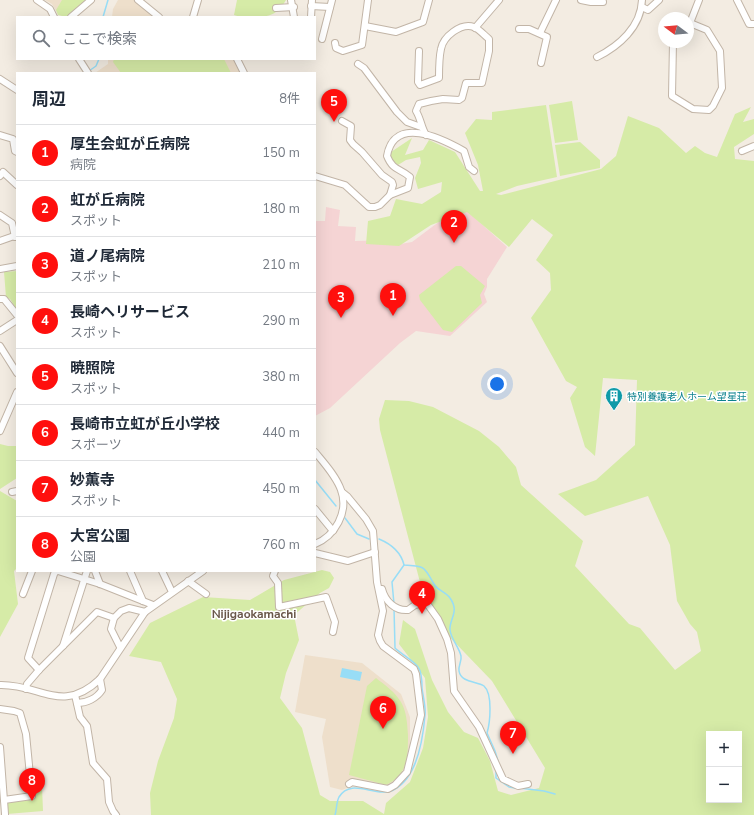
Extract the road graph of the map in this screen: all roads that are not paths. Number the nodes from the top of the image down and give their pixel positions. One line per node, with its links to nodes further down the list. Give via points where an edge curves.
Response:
1 (36, 0): 23 (street, via 50,9)
2 (90, 0): 24 (street)
3 (138, 0): 25 (street)
4 (198, 0): 26 (street)
5 (291, 0): 18 (street)
6 (332, 0): 19 (street)
7 (368, 0): 31 (street)
8 (429, 0): 31 (street, via 423,22 410,28 396,32)
9 (499, 0): 32 (street)
10 (556, 0): 34 (street)
11 (581, 0): 16 (street)
12 (642, 0): 20 (street)
13 (659, 0): 20 (street, via 648,10)
14 (699, 0): 22 (street)
15 (737, 0): 29 (street, via 749,24)
16 (603, 2)
17 (312, 3): 19 (street); 28 (street)
18 (294, 7): 21 (street); 27 (street)
19 (330, 7): 35 (street)
20 (642, 7): 39 (street, via 628,36 612,50)
21 (276, 8)
22 (694, 12)
23 (54, 16)
24 (72, 16)
25 (158, 16)
26 (193, 16)
27 (294, 16)
28 (311, 16)
29 (754, 24)
30 (694, 25): 37 (street, via 707,30 720,51 722,88 709,110 693,109 672,96)
31 (365, 26): 36 (street, via 362,45 343,51 336,48)
32 (475, 28): 38 (street, via 460,27 448,37 441,48 439,78 424,85 418,82); 49 (street, via 489,39 482,83 466,83 462,98 459,100 443,99 419,104 416,111 421,120)
33 (519, 29): 34 (street)
34 (540, 33): 42 (street, via 547,37)
35 (322, 39)
36 (336, 43)
37 (673, 48)
38 (419, 51)
39 (597, 57)
40 (80, 60): 44 (street)
41 (238, 60): 45 (street)
42 (541, 63)
43 (358, 64): 49 (street, via 364,68 407,122)
44 (87, 72)
45 (244, 72)
46 (0, 79): 47 (street)
47 (16, 89)
48 (342, 121): 59 (street, via 351,126 352,144 392,182)
49 (421, 127): 51 (street)
50 (0, 135): 54 (street, via 13,139)
51 (426, 135): 55 (street, via 464,151 469,167); 59 (street, via 407,132 391,145 387,156 389,160 394,169 410,177 410,181 408,188)
52 (754, 146): 53 (street)
53 (742, 151)
54 (16, 152)
55 (474, 171)
56 (0, 176): 58 (street, via 3,172)
57 (316, 176): 59 (street, via 344,185 369,207 380,205)
58 (16, 184)
59 (390, 195)
60 (0, 215): 61 (street, via 12,223)
61 (16, 236): 62 (street)
62 (0, 241)
63 (16, 266): 64 (street)
64 (0, 269)
65 (0, 299): 66 (street, via 4,299)
66 (16, 314)
67 (16, 321): 68 (street)
68 (0, 331)
69 (0, 346): 70 (street)
70 (16, 371)
71 (16, 394): 72 (street)
72 (0, 431)
73 (316, 453): 74 (street)
74 (342, 492): 76 (street, via 340,518); 79 (street, via 372,526)
75 (316, 510): 76 (street)
76 (333, 531): 77 (street, via 323,541)
77 (316, 544)
78 (316, 552): 79 (street, via 348,561)
79 (375, 552): 91 (street)
80 (32, 572): 94 (street)
81 (57, 572): 103 (street, via 28,658)
82 (60, 572): 89 (street)
83 (87, 572): 89 (street)
84 (95, 572): 92 (street)
85 (130, 572): 96 (street)
86 (162, 572): 93 (street)
87 (202, 572): 90 (street)
88 (275, 572): 100 (street, via 273,576 278,583 279,607 326,597 335,622)
89 (84, 579): 92 (street); 101 (street)
90 (188, 581): 93 (street); 95 (street)
91 (377, 582): 111 (street, via 383,611 378,635 383,646 414,669 421,715 407,772 395,785 382,788 352,782); 112 (street, via 383,596 397,608 408,610 415,605 428,605 438,619 451,653 454,691 479,727 503,779 518,786)
92 (100, 584): 96 (street)
93 (172, 592): 97 (street)
94 (23, 594)
95 (206, 594)
96 (143, 601): 97 (street)
97 (153, 605): 98 (street)
98 (145, 612): 99 (street, via 129,608); 102 (street)
99 (114, 618): 101 (street, via 97,612); 102 (street, via 111,629)
100 (333, 632)
101 (64, 646): 103 (street)
102 (120, 647): 104 (street)
103 (39, 670): 106 (street)
104 (100, 679): 107 (street, via 93,686); 108 (street, via 102,690 96,698 82,703)
105 (0, 684): 106 (street)
106 (26, 689): 107 (street, via 58,697)
107 (75, 695): 108 (street)
108 (77, 702): 115 (street, via 80,716 87,726 93,763 107,779 109,802)
109 (0, 709): 113 (street, via 20,714 26,734 32,796)
110 (0, 747): 113 (street)
111 (349, 784)
112 (528, 784)
113 (4, 800): 114 (street)
114 (5, 814)
115 (116, 815)

